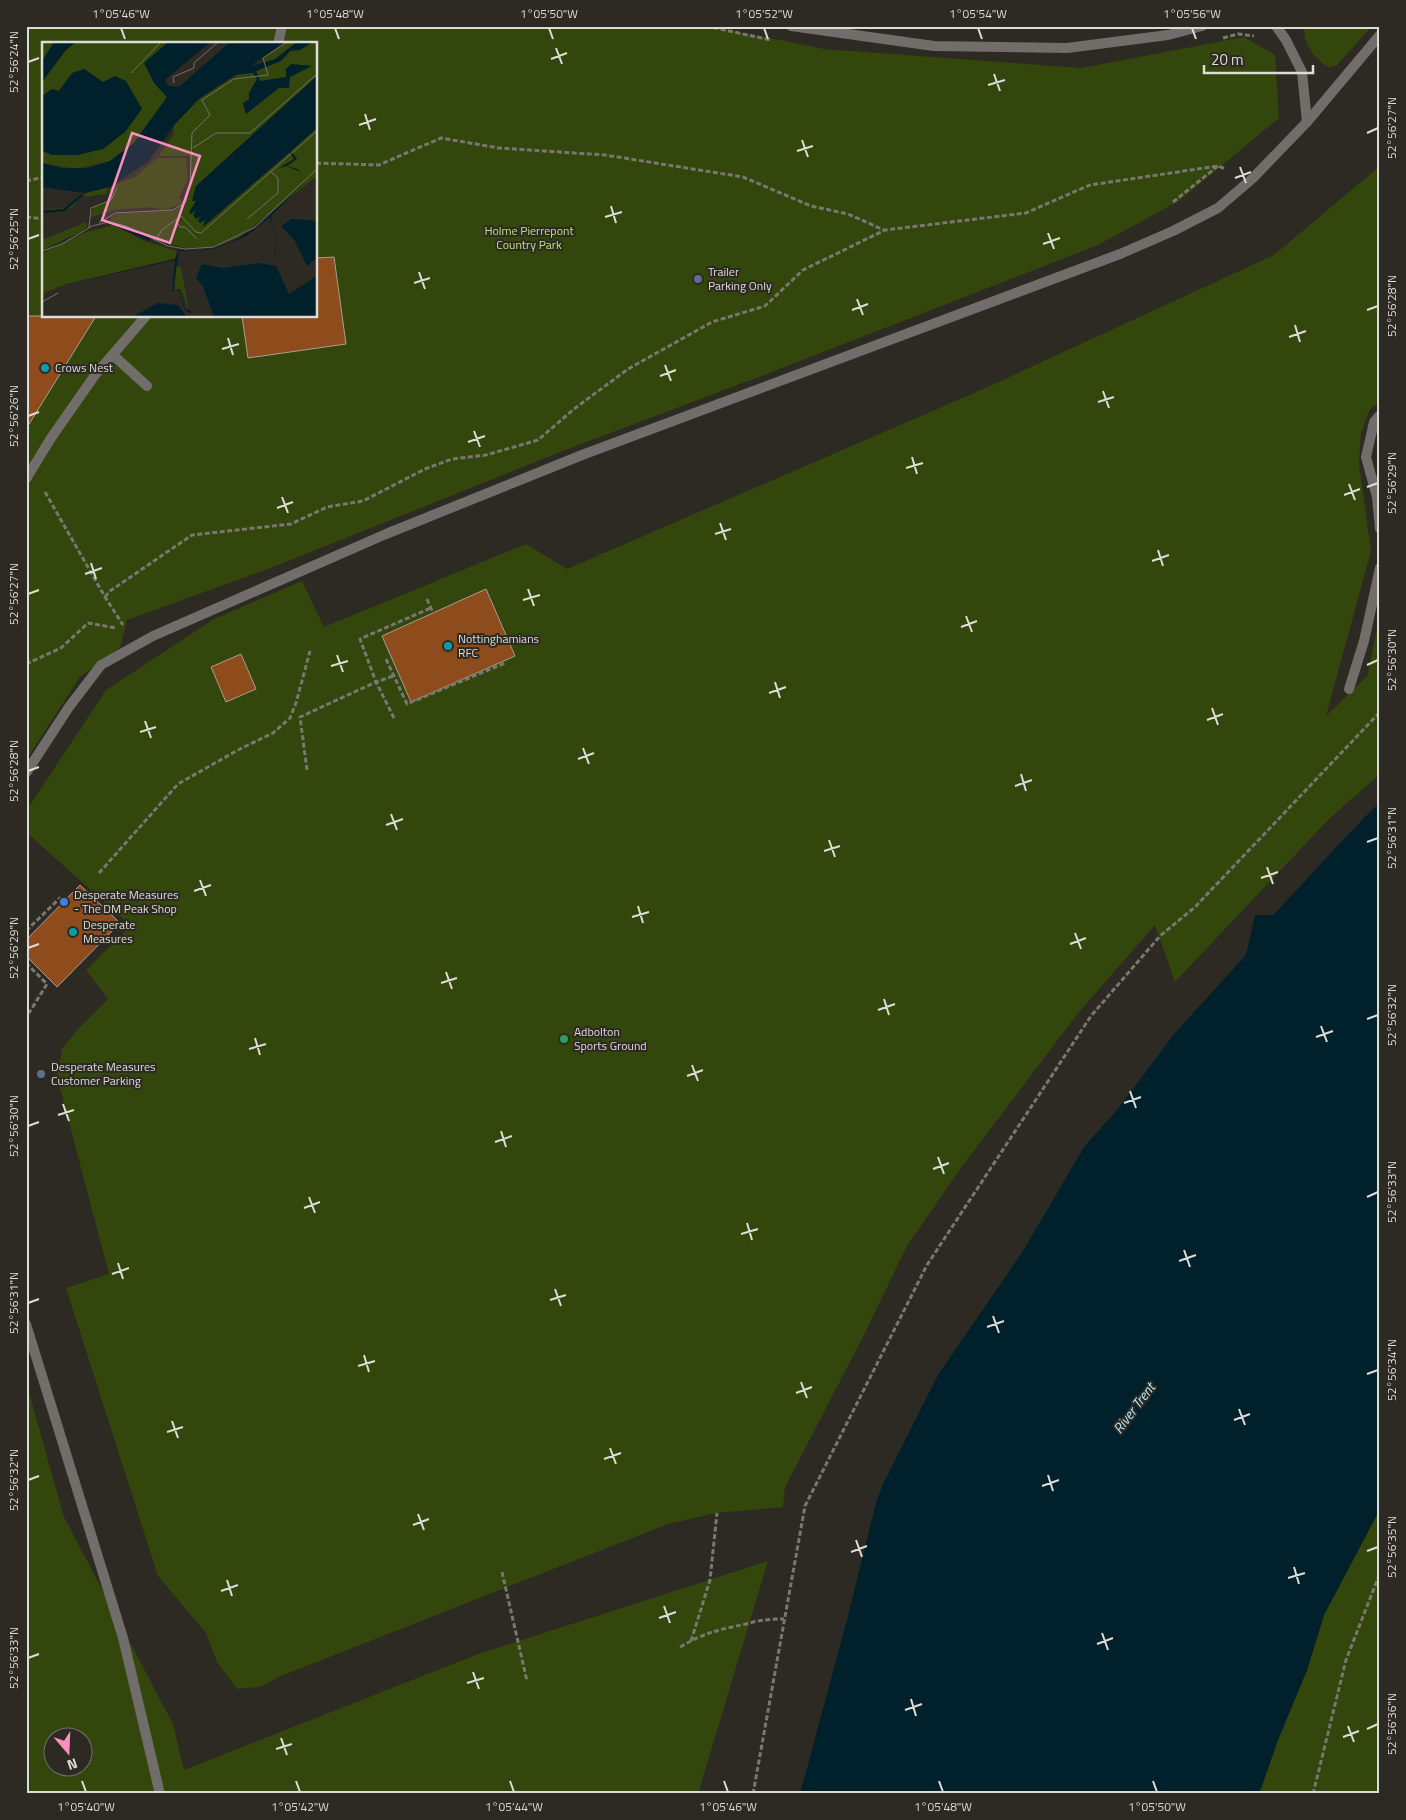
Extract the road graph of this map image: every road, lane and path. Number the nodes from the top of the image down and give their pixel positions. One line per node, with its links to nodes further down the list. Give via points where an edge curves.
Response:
1 (282, 26): 6 (street)
2 (792, 26): 3 (street, via 934,46 1067,48 1168,35)
3 (1202, 26)
4 (1276, 26): 7 (street, via 1302,72)
5 (1380, 35): 7 (street)
6 (278, 42)
7 (1307, 122): 40 (street, via 1253,178 1218,208 1173,231 1120,254 582,455 386,534 153,636 101,665)
8 (318, 163): 14 (path, via 379,165 441,138 499,148 605,155 743,177 811,206 848,214)
9 (1218, 166): 14 (path, via 1090,185 1026,213)
10 (42, 177): 11 (path)
11 (26, 181)
12 (26, 217): 13 (path)
13 (42, 219)
14 (885, 230): 24 (path, via 803,270 764,306 712,322 628,369 538,440 486,455 452,459 363,501 327,508 291,524 192,535)
15 (144, 318): 16 (street)
16 (113, 355): 17 (street); 20 (street, via 95,375)
17 (146, 386)
18 (1380, 415): 22 (street, via 1374,422 1366,457 1377,496)
19 (26, 461): 20 (street)
20 (32, 470): 21 (street); 24 (path)
21 (26, 480)
22 (1380, 529)
23 (1380, 568): 34 (street, via 1364,641)
24 (105, 597): 31 (path, via 127,630 88,623 61,648)
25 (427, 599): 26 (path)
26 (431, 608): 27 (path); 33 (path, via 360,639)
27 (433, 613)
28 (310, 651): 36 (path)
29 (386, 659): 32 (path)
30 (505, 663): 32 (path, via 406,704)
31 (26, 664)
32 (393, 676): 33 (path)
33 (376, 682): 37 (path); 38 (path)
34 (1349, 689)
35 (1380, 712): 52 (path, via 1194,907 1160,936 1091,1016 932,1257 805,1506)
36 (291, 716): 37 (path); 41 (path, via 273,733 178,784)
37 (300, 717): 39 (path)
38 (394, 718)
39 (306, 770)
40 (26, 773)
41 (99, 873)
42 (64, 902): 43 (path, via 60,898)
43 (26, 932)
44 (26, 963): 46 (path)
45 (50, 981): 46 (path)
46 (47, 984): 47 (path)
47 (28, 1013)
48 (26, 1324): 56 (street, via 123,1638)
49 (717, 1513): 53 (path, via 710,1580)
50 (502, 1572): 55 (path)
51 (1380, 1573): 58 (path, via 1346,1660)
52 (784, 1619): 53 (path, via 766,1618 721,1628); 57 (path)
53 (691, 1641): 54 (path)
54 (680, 1647)
55 (527, 1681)
56 (160, 1794)
57 (753, 1794)
58 (1313, 1794)

